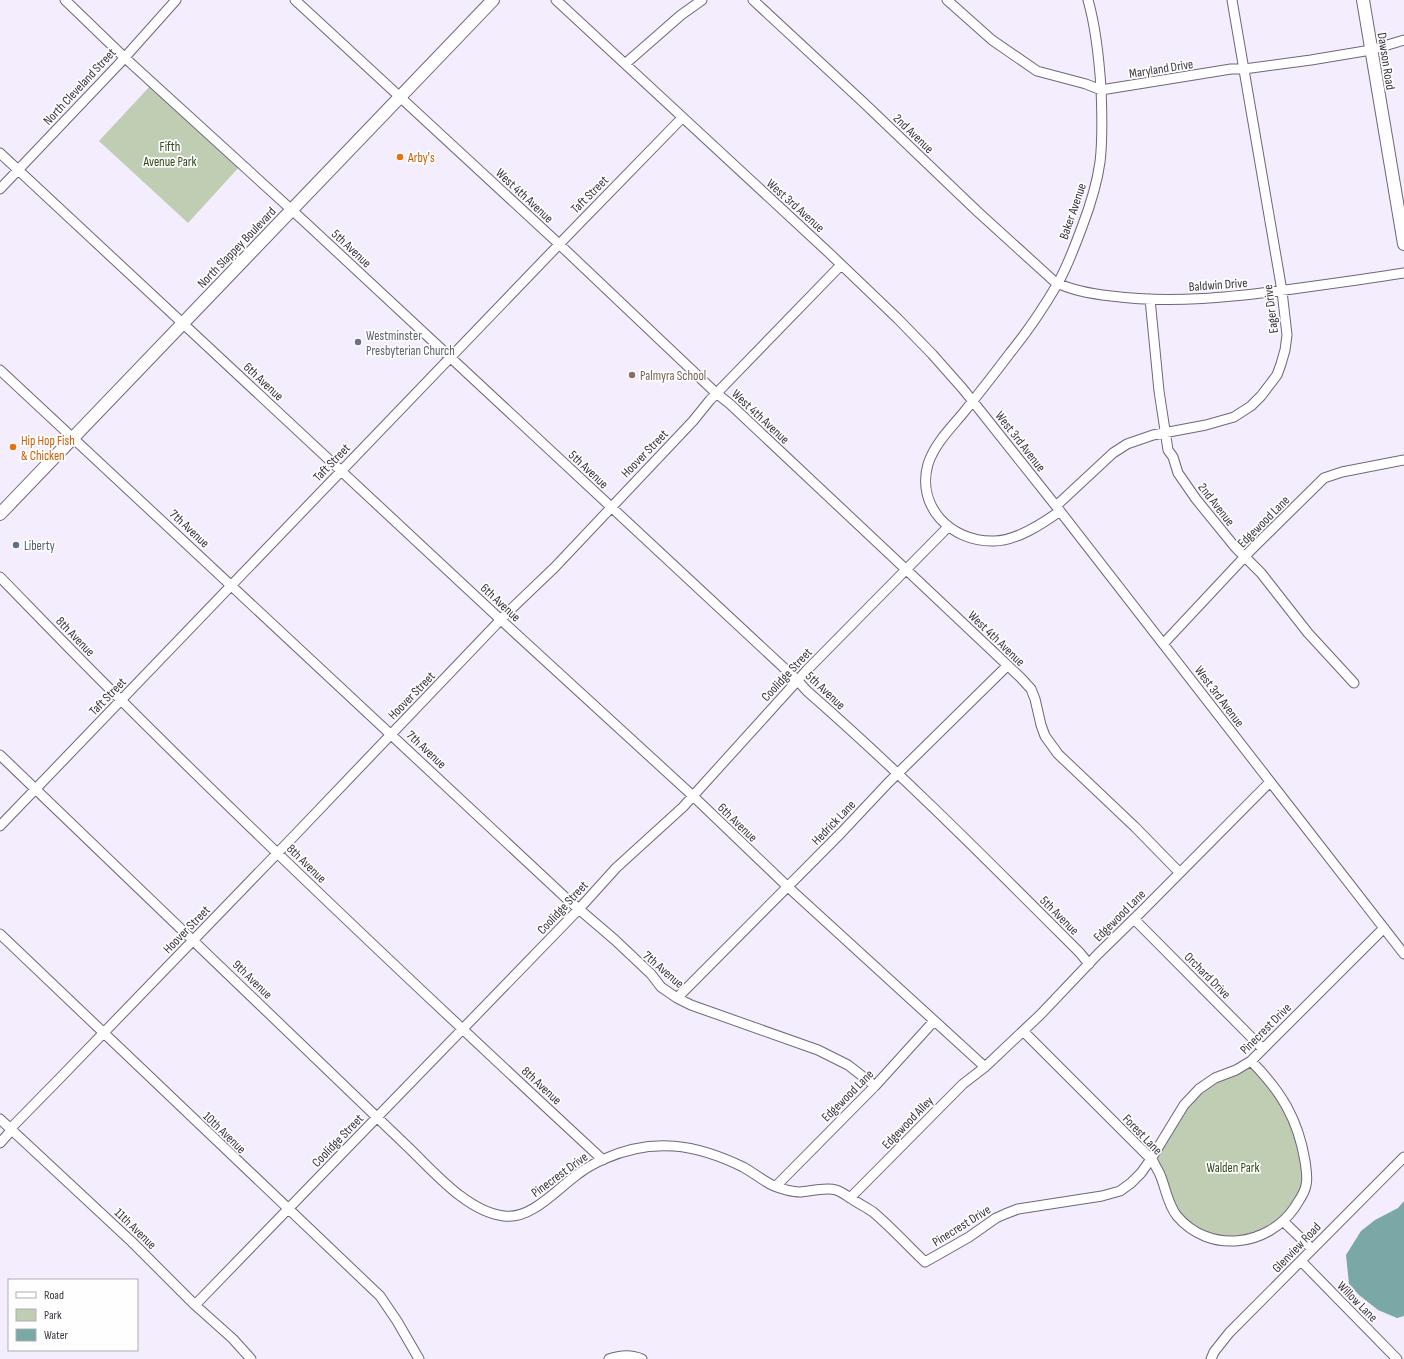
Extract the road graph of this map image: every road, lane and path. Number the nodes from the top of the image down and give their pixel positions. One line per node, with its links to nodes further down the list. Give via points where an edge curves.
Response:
1 (64, 0): 14 (street, 5th Avenue)
2 (176, 0): 14 (street, North Cleveland Street)
3 (296, 0): 18 (street, West 4th Avenue)
4 (493, 0): 18 (main road, North Slappey Boulevard)
5 (556, 0): 15 (street, West 3rd Avenue)
6 (702, 0): 15 (street)
7 (753, 0): 28 (street, 2nd Avenue)
8 (947, 0): 17 (street, Maryland Drive, via 992,40 1037,71)
9 (1088, 0): 17 (street, Baker Avenue)
10 (1232, 0): 16 (street, Eager Drive)
11 (1363, 0): 13 (main road, Dawson Road)
12 (1404, 40): 13 (street, Maryland Drive)
13 (1371, 50): 16 (street, Maryland Drive); 25 (main road, Dawson Road)
14 (124, 57): 21 (street, North Cleveland Street); 23 (street, 5th Avenue)
15 (625, 64): 19 (street, West 3rd Avenue)
16 (1244, 69): 17 (street, Maryland Drive); 29 (street, Eager Drive)
17 (1101, 90): 28 (street, Baker Avenue, via 1100,163 1096,182 1080,233)
18 (400, 97): 23 (main road, North Slappey Boulevard); 24 (street, West 4th Avenue)
19 (682, 118): 24 (street, Taft Street); 26 (street, West 3rd Avenue)
20 (0, 153): 21 (street, 6th Avenue)
21 (18, 170): 22 (street, North Cleveland Street); 31 (street, 6th Avenue)
22 (0, 190)
23 (291, 210): 31 (main road, North Slappey Boulevard); 32 (street, 5th Avenue)
24 (559, 244): 32 (street, Taft Street); 34 (street, West 4th Avenue)
25 (1404, 244)
26 (842, 265): 34 (street, Hoover Street); 35 (street, West 3rd Avenue, via 932,354)
27 (1404, 273): 29 (street, Baldwin Drive)
28 (1058, 284): 30 (street, Baldwin Drive, via 1095,294); 35 (street, Baker Avenue, via 1027,331)
29 (1282, 291): 30 (street, Baldwin Drive, via 1190,300); 36 (street, Eager Drive, via 1287,335 1281,364 1270,386 1251,406 1234,416 1206,425)
30 (1150, 299): 36 (street, 2nd Avenue, via 1159,391)
31 (183, 323): 37 (main road, North Slappey Boulevard); 39 (street, 6th Avenue)
32 (450, 358): 39 (street, Taft Street); 40 (street, 5th Avenue)
33 (0, 370): 37 (street, 7th Avenue)
34 (716, 393): 40 (street, Hoover Street, via 693,421); 45 (street, West 4th Avenue)
35 (972, 400): 41 (street, West 3rd Avenue); 43 (street, Baker Avenue, via 932,454 926,476 930,502 938,517)
36 (1166, 432): 41 (street, Eager Drive, via 1127,444 1113,453); 44 (street, 2nd Avenue, via 1168,450 1178,473 1196,499)
37 (73, 438): 42 (main road, North Slappey Boulevard); 47 (street, 7th Avenue)
38 (1404, 460): 44 (street, Edgewood Lane, via 1324,478)
39 (341, 471): 47 (street, Taft Street); 48 (street, 6th Avenue)
40 (610, 507): 48 (street, Hoover Street, via 555,567); 51 (street, 5th Avenue)
41 (1058, 508): 43 (street, Eager Drive, via 1048,520 1028,532 994,542 967,537); 49 (street, West 3rd Avenue)
42 (0, 514)
43 (948, 527): 45 (street, Coolidge Street)
44 (1245, 557): 49 (street, Edgewood Lane); 52 (street, 2nd Avenue, via 1261,573 1308,633)
45 (905, 569): 50 (street, West 4th Avenue); 51 (street, Coolidge Street)
46 (0, 577): 53 (street, 8th Avenue)
47 (232, 585): 53 (street, Taft Street); 54 (street, 7th Avenue)
48 (501, 620): 54 (street, Hoover Street); 59 (street, 6th Avenue)
49 (1164, 643): 57 (street, West 3rd Avenue)
50 (1007, 666): 56 (street, Hedrick Lane); 62 (street, West 4th Avenue, via 1031,689 1041,725 1058,754)
51 (798, 680): 56 (street, 5th Avenue); 59 (street, Coolidge Street)
52 (1354, 683)
53 (121, 701): 58 (street, Taft Street); 61 (street, 8th Avenue)
54 (391, 734): 61 (street, Hoover Street); 64 (street, 7th Avenue)
55 (0, 755): 58 (street, 9th Avenue)
56 (898, 774): 63 (street, Hedrick Lane); 70 (street, 5th Avenue)
57 (1270, 782): 62 (street, Edgewood Lane); 66 (street, West 3rd Avenue)
58 (36, 788): 60 (street, Taft Street); 68 (street, 9th Avenue)
59 (693, 796): 63 (street, 6th Avenue); 64 (street, Coolidge Street, via 616,868)
60 (0, 826)
61 (278, 853): 68 (street, Hoover Street); 73 (street, 8th Avenue)
62 (1179, 872): 65 (street, Edgewood Lane)
63 (788, 887): 71 (street, Hedrick Lane); 72 (street, 6th Avenue)
64 (579, 909): 71 (street, 7th Avenue); 73 (street, Coolidge Street)
65 (1134, 919): 70 (street, Edgewood Lane); 76 (street, Orchard Drive)
66 (1384, 928): 69 (street, West 3rd Avenue); 76 (street, Pinecrest Drive)
67 (0, 934): 75 (street, 10th Avenue)
68 (193, 940): 75 (street, Hoover Street); 80 (street, 9th Avenue)
69 (1404, 954)
70 (1089, 964): 74 (street, Edgewood Lane)
71 (677, 998): 79 (street, 7th Avenue, via 818,1050 848,1065)
72 (934, 1021): 78 (street, 6th Avenue); 79 (street, Edgewood Lane)
73 (462, 1029): 80 (street, Coolidge Street); 86 (street, 8th Avenue)
74 (1023, 1031): 78 (street, Edgewood Lane); 85 (street, Forest Lane)
75 (104, 1033): 82 (street, Hoover Street); 89 (street, 10th Avenue)
76 (1263, 1049): 77 (street, Pinecrest Drive)
77 (1251, 1061): 85 (street, Pinecrest Drive, via 1215,1078 1199,1089 1184,1105); 91 (street, via 1277,1091 1301,1140 1306,1186 1292,1211)
78 (985, 1067): 88 (street, Edgewood Alley, via 963,1084)
79 (875, 1086): 87 (street, Edgewood Lane)
80 (377, 1118): 89 (street, Coolidge Street); 90 (street, 9th Avenue, via 469,1204)
81 (0, 1119): 82 (street, 11th Avenue)
82 (10, 1129): 83 (street, Hoover Street); 94 (street, 11th Avenue, via 132,1242)
83 (0, 1143)
84 (1404, 1157): 92 (street, Glenview Road)
85 (1151, 1159): 88 (street, Pinecrest Drive, via 1131,1183 1117,1192 1018,1209 996,1218 970,1237 925,1262 872,1212); 91 (street, Forest Lane, via 1175,1213 1189,1227 1207,1238 1227,1242 1246,1241 1269,1231)
86 (603, 1160): 87 (street, Pinecrest Drive, via 619,1152 648,1146 694,1148 744,1168); 90 (street, Pinecrest Drive, via 579,1174 531,1210 515,1216)
87 (776, 1186): 88 (street, Pinecrest Drive, via 798,1192 836,1190)
88 (850, 1198)
89 (288, 1208): 94 (street, Coolidge Street); 97 (street, 10th Avenue, via 380,1296 398,1321)
90 (493, 1214)
91 (1283, 1220): 92 (street)
92 (1312, 1249): 93 (street, Glenview Road)
93 (1301, 1261): 100 (street, Glenview Road, via 1229,1333); 101 (street, Willow Lane)
94 (195, 1305): 96 (street, 11th Avenue, via 233,1338)
95 (1404, 1353): 101 (street)
96 (251, 1359)
97 (419, 1359)
98 (609, 1359): 99 (street, via 631,1356)
99 (642, 1359)
100 (1211, 1359)
101 (1398, 1359)

